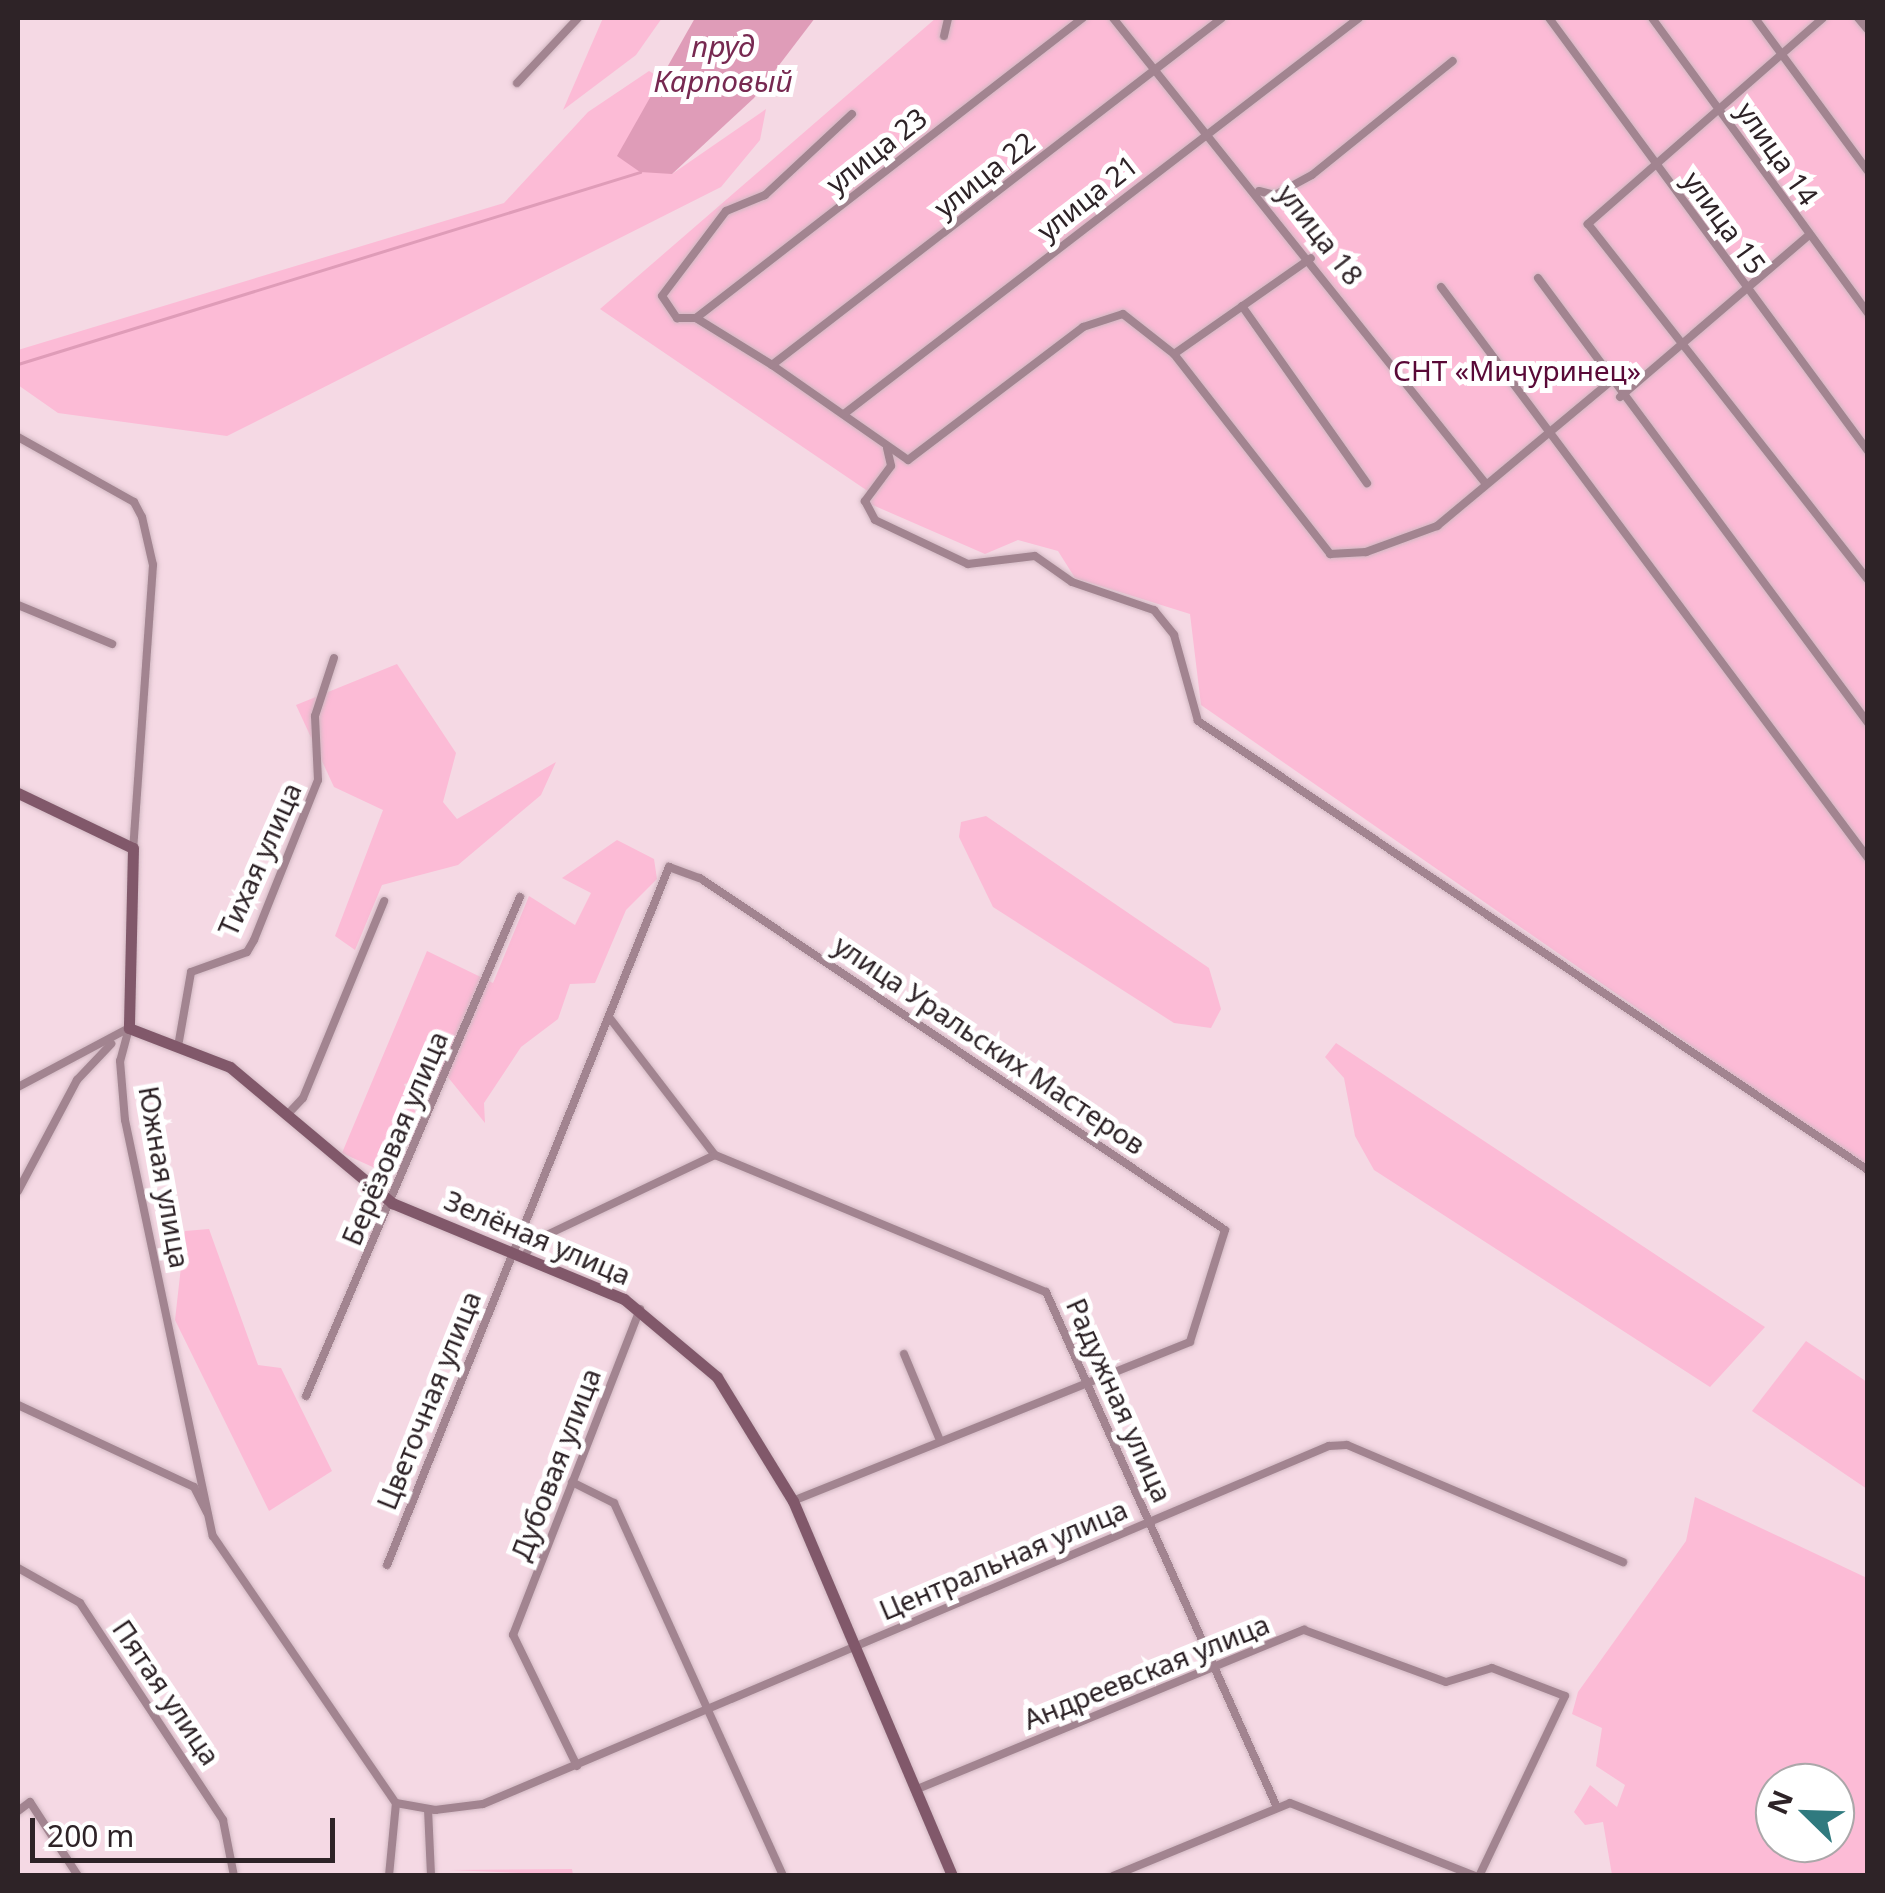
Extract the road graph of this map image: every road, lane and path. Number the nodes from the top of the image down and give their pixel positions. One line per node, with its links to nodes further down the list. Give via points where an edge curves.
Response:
1 (578, 18): 17 (street)
2 (948, 18): 13 (street)
3 (1083, 18): 31 (street, улица 23)
4 (1113, 18): 16 (street, улица 18)
5 (1222, 18): 16 (street, улица 22)
6 (1359, 18): 20 (street, улица 21)
7 (1549, 18): 21 (street, улица 15)
8 (1652, 18): 18 (street, улица 14)
9 (1755, 18): 14 (street)
10 (1823, 18): 14 (street)
11 (1858, 18): 12 (street)
12 (1868, 30)
13 (944, 36)
14 (1783, 52): 18 (street); 22 (street)
15 (1453, 61): 23 (street, via 1312,175 1275,194)
16 (1156, 70): 20 (street, улица 18); 34 (street, улица 22)
17 (517, 83)
18 (1720, 109): 21 (street); 24 (street, улица 14)
19 (852, 114): 31 (street, via 764,195 726,211 679,268 662,296 677,318)
20 (1207, 133): 23 (street, улица 18); 37 (street, улица 21)
21 (1656, 165): 28 (street, улица 15); 32 (street, via 1588,224)
22 (1868, 171)
23 (1259, 191): 25 (street, улица 18)
24 (1808, 236): 28 (street); 30 (street, улица 14)
25 (1311, 258): 29 (street); 43 (street, улица 18)
26 (1538, 278): 35 (street)
27 (1441, 286): 38 (street)
28 (1746, 290): 32 (street); 41 (street, улица 15)
29 (1242, 306): 33 (street); 42 (street)
30 (1868, 313)
31 (696, 318): 34 (street)
32 (1684, 345): 36 (street); 44 (street)
33 (1174, 354): 40 (street, via 1123,314 1100,316 908,460); 43 (street, via 1330,554 1410,543)
34 (772, 366): 37 (street)
35 (1610, 382): 36 (street); 38 (street)
36 (1620, 398): 48 (street)
37 (844, 414): 40 (street)
38 (1550, 430): 43 (street); 51 (street)
39 (18, 437): 50 (street, Южная улица, via 134,502 142,517 153,565)
40 (887, 448): 61 (street, via 890,466 865,501 875,520 968,564 1035,556 1072,582 1154,610 1174,635 1198,722)
41 (1868, 451)
42 (1367, 483)
43 (1486, 484)
44 (1868, 580)
45 (18, 605): 46 (street)
46 (112, 644)
47 (334, 658): 56 (street, Тихая улица, via 314,716 318,780 254,940 248,952 192,972)
48 (1868, 723)
49 (18, 792): 50 (street)
50 (132, 848): 55 (street, Южная улица)
51 (1868, 858)
52 (520, 897): 63 (street, Берёзовая улица)
53 (384, 901): 59 (street, via 303,1098)
54 (609, 1017): 60 (street); 64 (street, Цветочная улица); 68 (street, улица Уральских Мастеров, via 670,866 680,866 1218,1222 1226,1240 1190,1342)
55 (128, 1028): 56 (street, Зелёная улица); 57 (street); 74 (street, Южная улица, via 120,1061 125,1120)
56 (178, 1042): 59 (street, Зелёная улица, via 230,1066)
57 (111, 1044): 58 (street); 62 (street, via 77,1080)
58 (18, 1088)
59 (287, 1115): 63 (street, Зелёная улица)
60 (714, 1155): 65 (street, via 534,1241); 68 (street, Радужная улица, via 1030,1282 1053,1302)
61 (1868, 1170)
62 (18, 1191)
63 (392, 1202): 64 (street, Зелёная улица); 69 (street, Берёзовая улица)
64 (511, 1251): 65 (street, Зелёная улица); 77 (street, Цветочная улица)
65 (524, 1257): 66 (street, Зелёная улица)
66 (640, 1309): 72 (street, Дубовая улица); 73 (street, Зелёная улица, via 717,1377)
67 (904, 1354): 71 (street)
68 (1087, 1383): 71 (street); 75 (street, Радужная улица)
69 (306, 1396)
70 (18, 1405): 74 (street, via 194,1488)
71 (938, 1438): 73 (street)
72 (572, 1482): 81 (street, via 614,1503); 82 (street, Дубовая улица, via 513,1635)
73 (792, 1501): 79 (street, Зелёная улица)
74 (207, 1513): 84 (street, Южная улица, via 213,1536)
75 (1150, 1522): 76 (street, Центральная улица, via 1347,1445); 79 (street, Центральная улица); 80 (street, Радужная улица)
76 (1622, 1562)
77 (387, 1565)
78 (18, 1568): 89 (street, Пятая улица, via 80,1603 223,1820)
79 (854, 1645): 81 (street, Центральная улица); 83 (street, Зелёная улица)
80 (1212, 1667): 83 (street, Андреевская улица); 85 (street, Радужная улица); 95 (street, Андреевская улица, via 1304,1630 1446,1682 1492,1668 1565,1696)
81 (712, 1706): 82 (street, Центральная улица); 92 (street)
82 (577, 1766): 86 (street, Центральная улица, via 482,1804)
83 (916, 1790): 93 (street, Зелёная улица)
84 (396, 1802): 86 (street, Центральная улица); 90 (street)
85 (1276, 1805): 94 (street); 95 (street, via 1352,1821)
86 (428, 1809): 91 (street)
87 (18, 1810): 88 (street, via 30,1802)
88 (78, 1876)
89 (234, 1876)
90 (389, 1876)
91 (430, 1876)
92 (783, 1876)
93 (952, 1876)
94 (1113, 1876)
95 (1477, 1876)

